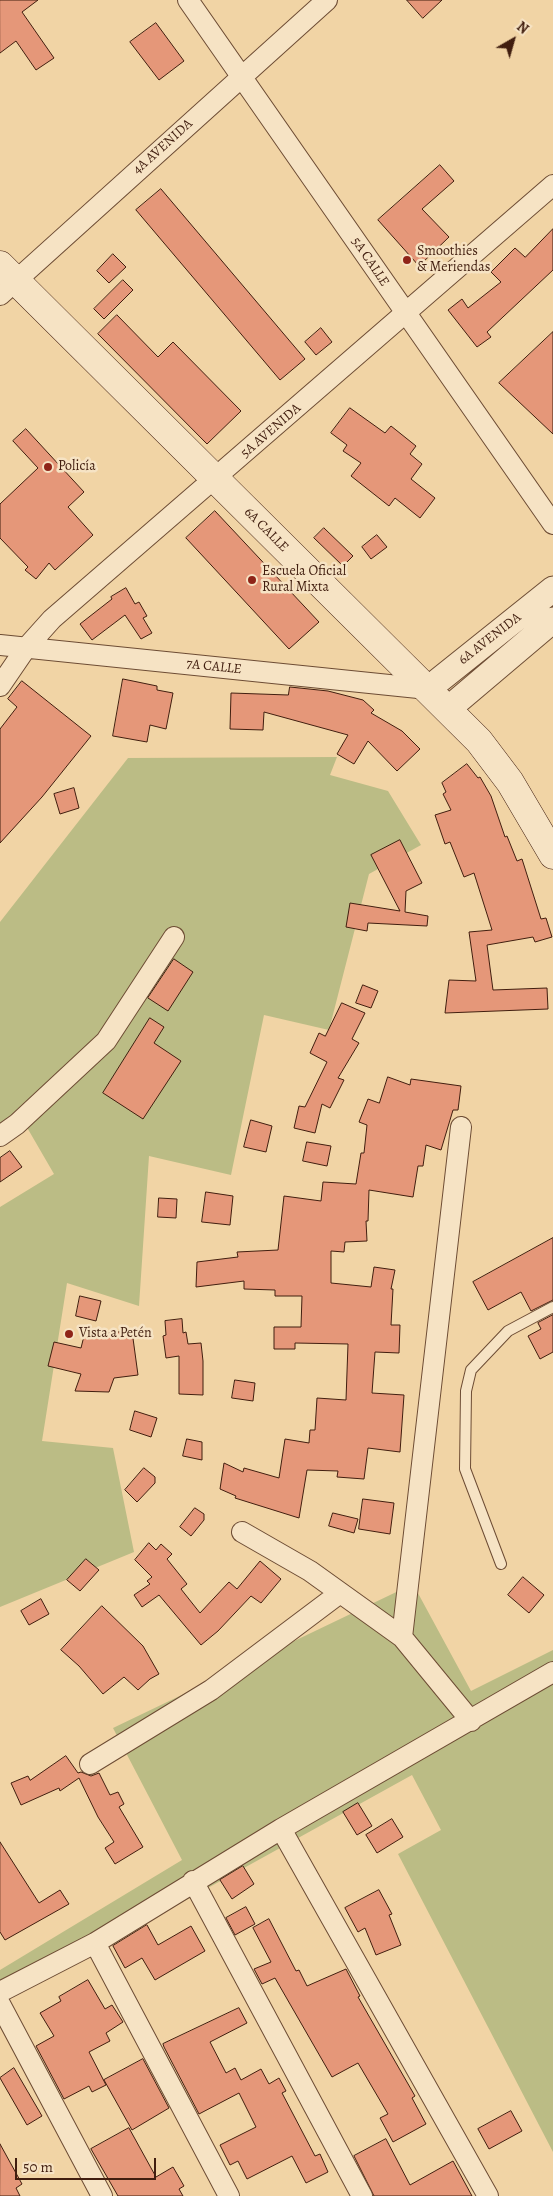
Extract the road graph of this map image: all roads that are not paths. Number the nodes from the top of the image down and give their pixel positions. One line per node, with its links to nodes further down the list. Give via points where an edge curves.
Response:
1 (188, 0): 3 (street, 5A CALLE)
2 (328, 0): 3 (street, 4A AVENIDA)
3 (242, 75): 5 (street, 4A AVENIDA); 6 (street, 5A CALLE)
4 (553, 185): 6 (street, 5A AVENIDA)
5 (5, 281): 7 (main road, 6A CALLE)
6 (406, 314): 7 (street, 5A AVENIDA); 8 (street, 5A CALLE)
7 (215, 480): 12 (street, 5A AVENIDA, via 52,619); 14 (main road, 6A CALLE)
8 (553, 524)
9 (553, 589): 14 (street, 6A AVENIDA)
10 (553, 620): 15 (street, 6A AVENIDA)
11 (0, 645): 12 (street, 7A CALLE)
12 (26, 648): 13 (street, 5A AVENIDA); 14 (street, 7A CALLE)
13 (0, 686)
14 (428, 689): 15 (main road, 6A CALLE)
15 (448, 709): 16 (main road, 6A CALLE, via 479,741 510,782)
16 (553, 854)
17 (174, 938): 19 (street, via 106,1041)
18 (461, 1127): 24 (street)
19 (0, 1136)
20 (553, 1307): 22 (lane, via 508,1331 471,1370 466,1391 464,1469)
21 (242, 1532): 23 (street)
22 (500, 1564)
23 (340, 1593): 24 (street); 27 (street, via 211,1690)
24 (402, 1637): 26 (street)
25 (553, 1672): 26 (street)
26 (471, 1721): 28 (street)
27 (90, 1764)
28 (281, 1829): 29 (street); 36 (street)
29 (193, 1881): 30 (street); 35 (street)
30 (95, 1943): 31 (street); 34 (street)
31 (0, 1992)
32 (0, 2004): 33 (street)
33 (102, 2196)
34 (229, 2196)
35 (362, 2196)
36 (488, 2196)

